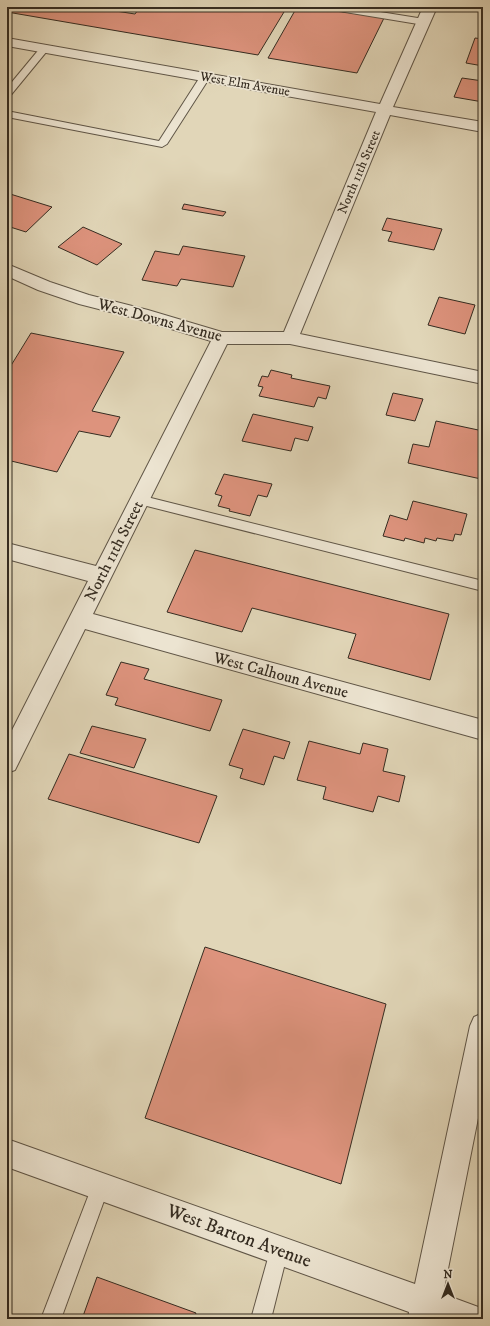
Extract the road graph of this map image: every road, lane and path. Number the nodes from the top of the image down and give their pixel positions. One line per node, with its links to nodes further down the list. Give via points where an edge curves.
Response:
1 (333, 7): 3 (lane)
2 (430, 7): 3 (street, North 11th Street)
3 (424, 22): 8 (street, North 11th Street)
4 (7, 42): 5 (street, West Elm Avenue)
5 (44, 49): 6 (street, West Elm Avenue); 7 (lane)
6 (205, 77): 8 (street, West Elm Avenue); 9 (lane, via 162,144)
7 (7, 94)
8 (385, 109): 10 (street, West Elm Avenue); 13 (street, North 11th Street)
9 (7, 114)
10 (483, 127)
11 (7, 269): 12 (street, West Downs Avenue, via 44,286 85,300)
12 (221, 338): 13 (street, West Downs Avenue); 15 (street, North 11th Street)
13 (290, 338): 14 (street, West Downs Avenue)
14 (483, 378)
15 (139, 500): 17 (street, North 11th Street); 18 (lane)
16 (7, 551): 17 (street)
17 (102, 576): 19 (street, North 11th Street)
18 (483, 586)
19 (80, 619): 20 (street, West Calhoun Avenue); 21 (street, North 11th Street)
20 (483, 730)
21 (7, 763)
22 (483, 1026): 26 (street)
23 (7, 1153): 24 (street, West Barton Avenue)
24 (100, 1187): 25 (street, West Barton Avenue); 27 (lane)
25 (279, 1251): 26 (street, West Barton Avenue); 28 (lane)
26 (425, 1311): 29 (street, West Barton Avenue)
27 (51, 1319)
28 (261, 1319)
29 (470, 1319)

